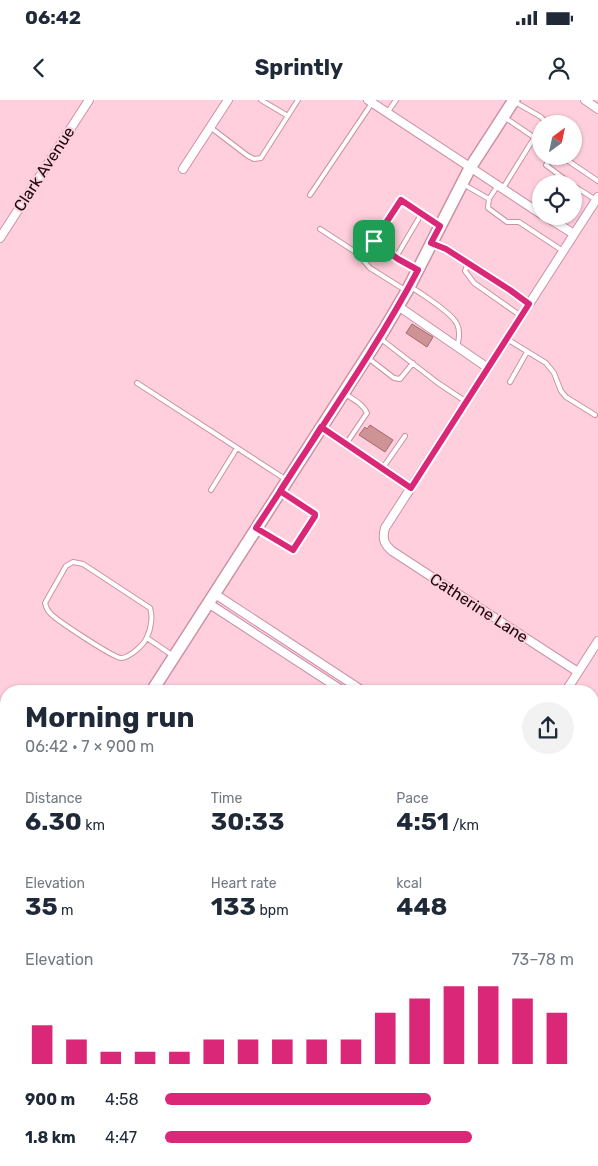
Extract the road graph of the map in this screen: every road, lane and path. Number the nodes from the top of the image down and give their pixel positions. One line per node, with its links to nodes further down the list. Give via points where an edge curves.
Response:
1 (89, 100): 35 (street, Clark Avenue)
2 (228, 100): 14 (street)
3 (261, 100): 12 (lane)
4 (298, 100): 12 (lane)
5 (396, 100): 10 (lane)
6 (514, 100): 11 (lane); 13 (main road)
7 (585, 100): 9 (street)
8 (370, 101): 10 (street); 26 (lane)
9 (598, 109)
10 (387, 113): 19 (street)
11 (538, 115)
12 (288, 116): 14 (lane, via 261,158 254,159)
13 (503, 116): 15 (lane); 19 (main road)
14 (210, 127): 20 (street)
15 (532, 137)
16 (532, 141): 24 (lane)
17 (546, 165): 21 (lane)
18 (574, 165): 22 (lane)
19 (470, 168): 23 (main road); 24 (street)
20 (183, 169)
21 (559, 175)
22 (598, 181)
23 (462, 183): 27 (lane); 32 (main road)
24 (500, 186): 27 (lane); 29 (street)
25 (582, 191): 28 (lane)
26 (310, 195)
27 (489, 199): 37 (lane, via 488,208 507,222 519,222)
28 (597, 199): 34 (street)
29 (532, 208)
30 (422, 213): 32 (lane); 38 (lane); 38 (lane, via 401,200 374,241)
31 (560, 225): 34 (street)
32 (440, 226): 36 (main road)
33 (320, 229): 41 (lane, via 356,253 370,268)
34 (574, 234): 37 (street)
35 (0, 238)
36 (431, 243): 39 (street); 40 (main road)
37 (563, 251): 42 (street)
38 (396, 257): 40 (lane)
39 (468, 263): 42 (street); 44 (lane, via 465,270 474,284)
40 (418, 270): 41 (main road)
41 (408, 289): 43 (main road); 47 (lane, via 451,316 457,324)
42 (529, 304): 44 (street)
43 (398, 306): 45 (main road); 47 (street)
44 (521, 316): 46 (street)
45 (379, 337): 49 (main road); 50 (lane)
46 (507, 339): 48 (lane); 51 (street)
47 (457, 347): 51 (street)
48 (527, 352): 52 (lane); 56 (lane, via 546,363 566,397)
49 (366, 357): 50 (lane, via 400,379); 54 (main road)
50 (413, 363): 55 (lane)
51 (488, 368): 55 (street)
52 (510, 382)
53 (137, 383): 60 (lane)
54 (343, 393): 57 (main road); 59 (lane, via 359,403 367,413)
55 (466, 402): 63 (street)
56 (595, 416)
57 (321, 427): 59 (street); 62 (main road)
58 (406, 436): 61 (lane)
59 (346, 444): 61 (street)
60 (237, 448): 62 (lane); 64 (lane)
61 (382, 469): 63 (street)
62 (287, 480): 65 (main road)
63 (411, 488): 73 (street, Catherine Lane, via 385,528 383,541 392,551)
64 (211, 490)
65 (280, 491): 66 (main road); 66 (lane, via 315,514 293,550)
66 (256, 528): 67 (main road)
67 (212, 598): 68 (street); 71 (street); 72 (main road)
68 (281, 637): 71 (street); 74 (street)
69 (147, 638): 69 (lane, via 150,608 83,564 73,562 66,566 45,603 50,613 117,658 127,656); 72 (lane)
70 (598, 641): 73 (street)
71 (275, 647): 75 (street)
72 (174, 656): 76 (main road)
73 (578, 672): 79 (street)
74 (336, 673): 75 (street); 78 (street)
75 (330, 683): 77 (street)
76 (156, 685)
77 (333, 685)
78 (354, 685)
79 (570, 685)

